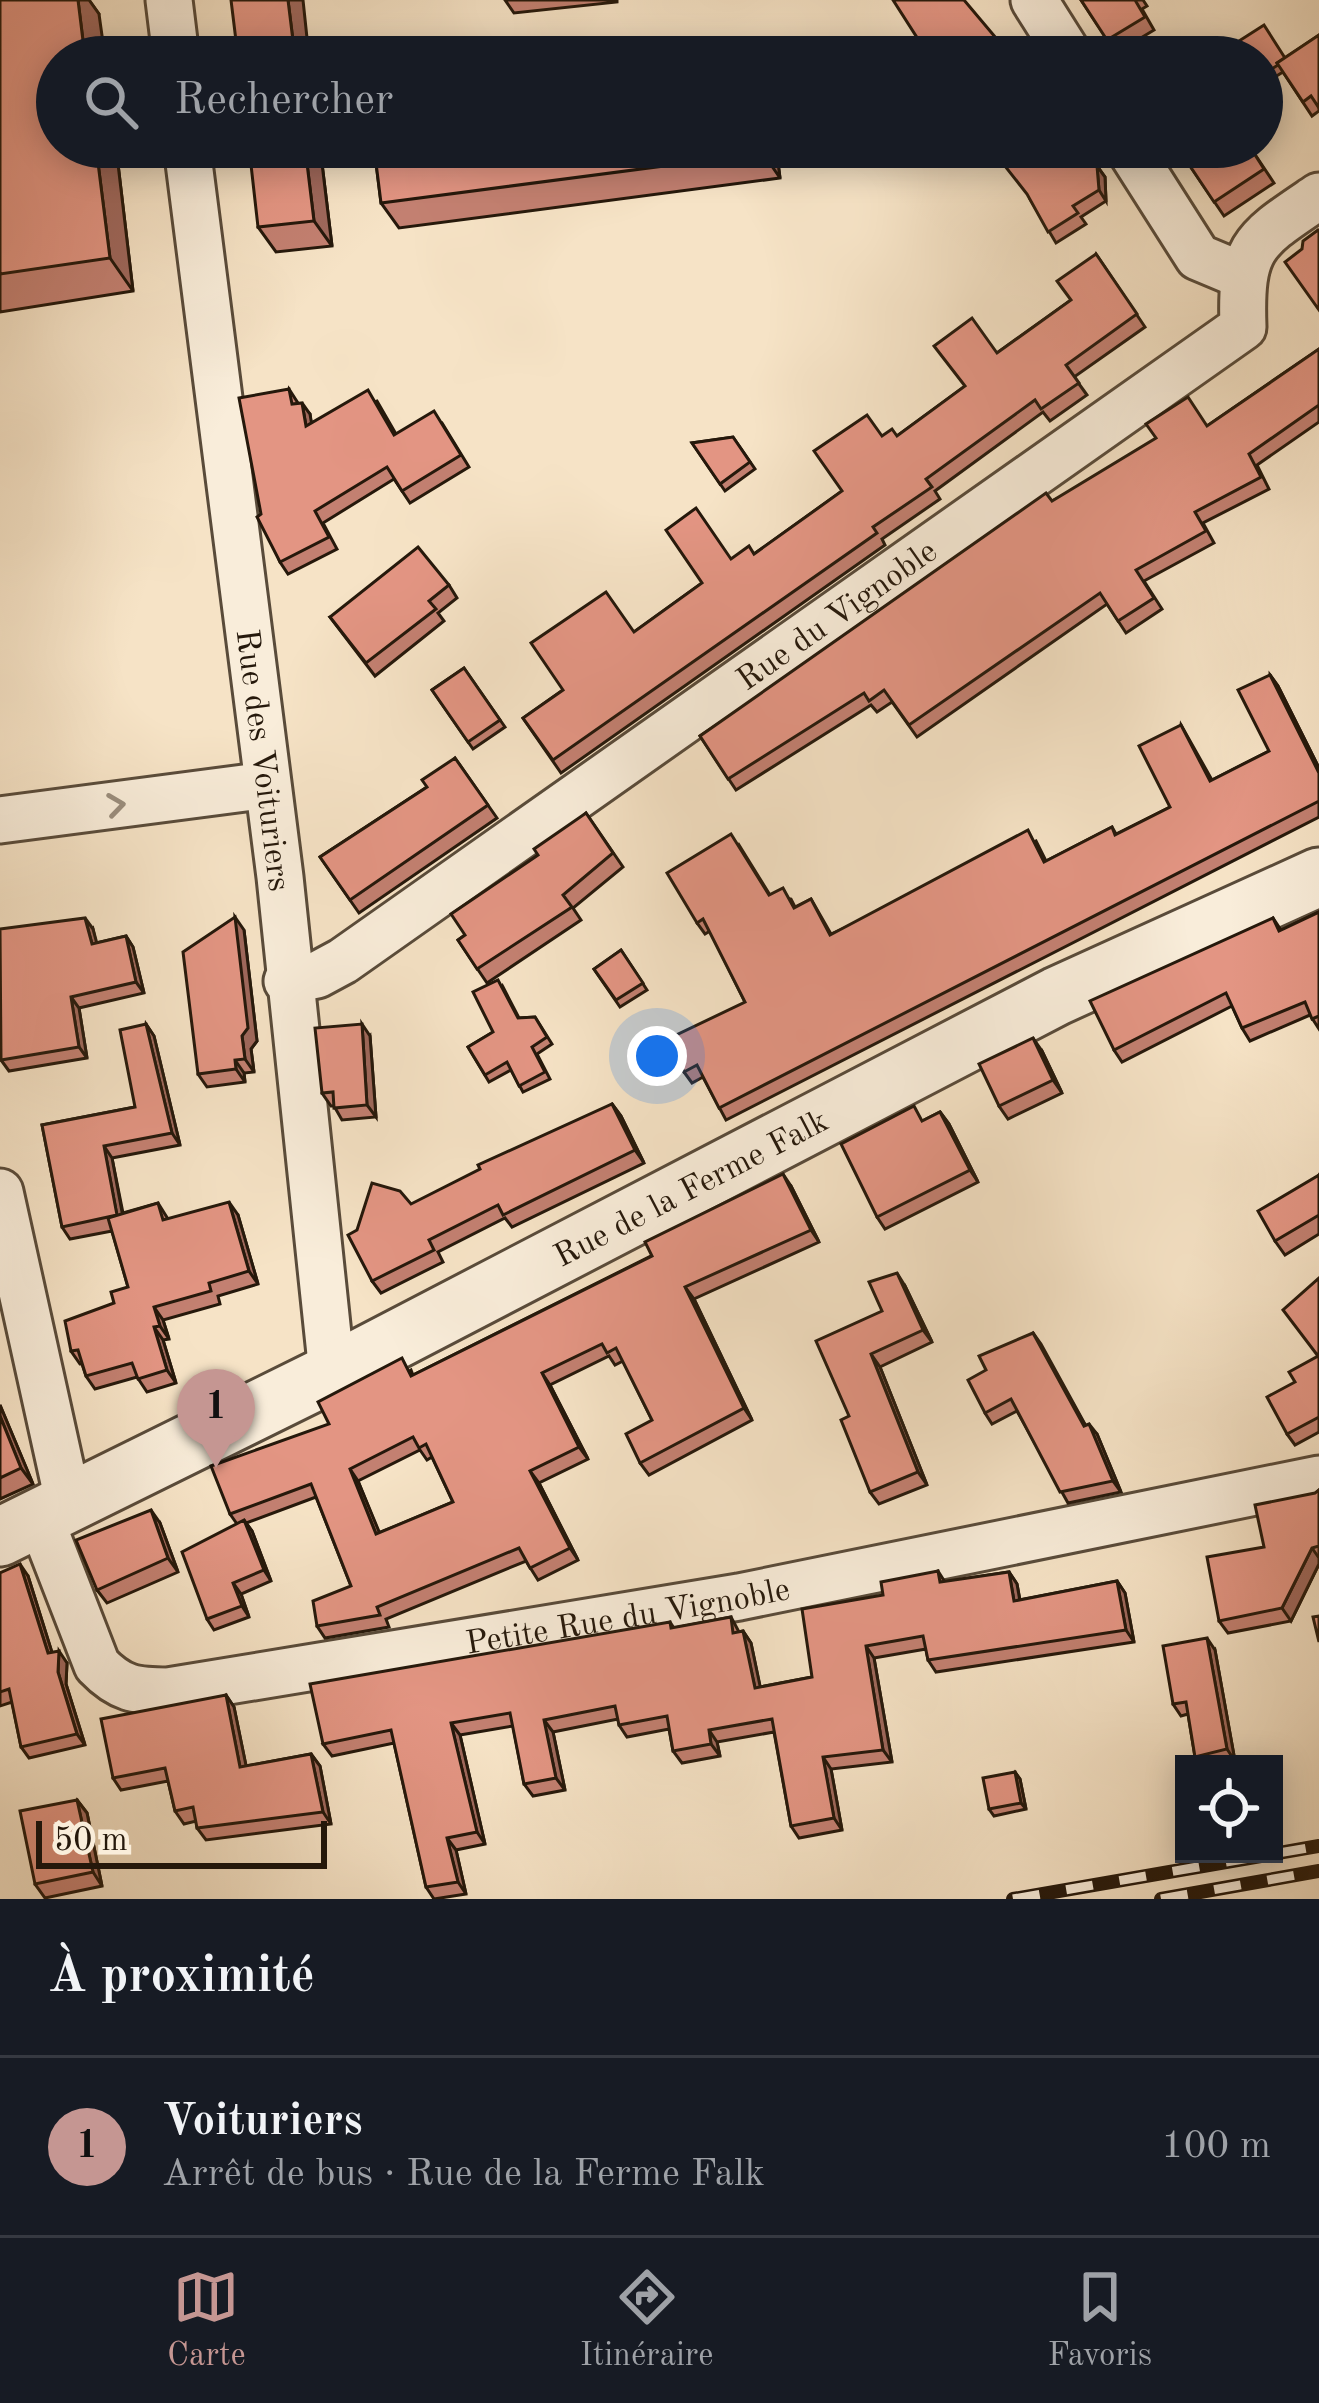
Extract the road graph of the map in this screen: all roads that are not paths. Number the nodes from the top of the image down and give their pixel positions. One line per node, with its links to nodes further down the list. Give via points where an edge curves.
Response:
1 (169, 0): 3 (street)
2 (1034, 0): 4 (street)
3 (173, 36)
4 (1057, 36)
5 (190, 168): 9 (street, Rue des Voituriers)
6 (1141, 168): 8 (street, via 1198,256)
7 (1319, 196): 8 (street, via 1261,236)
8 (1241, 275): 12 (street, Rue du Vignoble, via 1243,327 343,961)
9 (267, 784): 10 (street, one-way to 9); 12 (street, Rue des Voituriers)
10 (0, 820)
11 (1319, 878): 14 (street, Rue de la Ferme Falk, via 1058,996)
12 (286, 981): 14 (street, Rue des Voituriers)
13 (0, 1192): 16 (street)
14 (332, 1373): 16 (street, Rue de la Ferme Falk)
15 (1319, 1479): 16 (street, Petite Rue du Vignoble, via 739,1597 151,1691 115,1684 97,1665)
16 (36, 1520)

